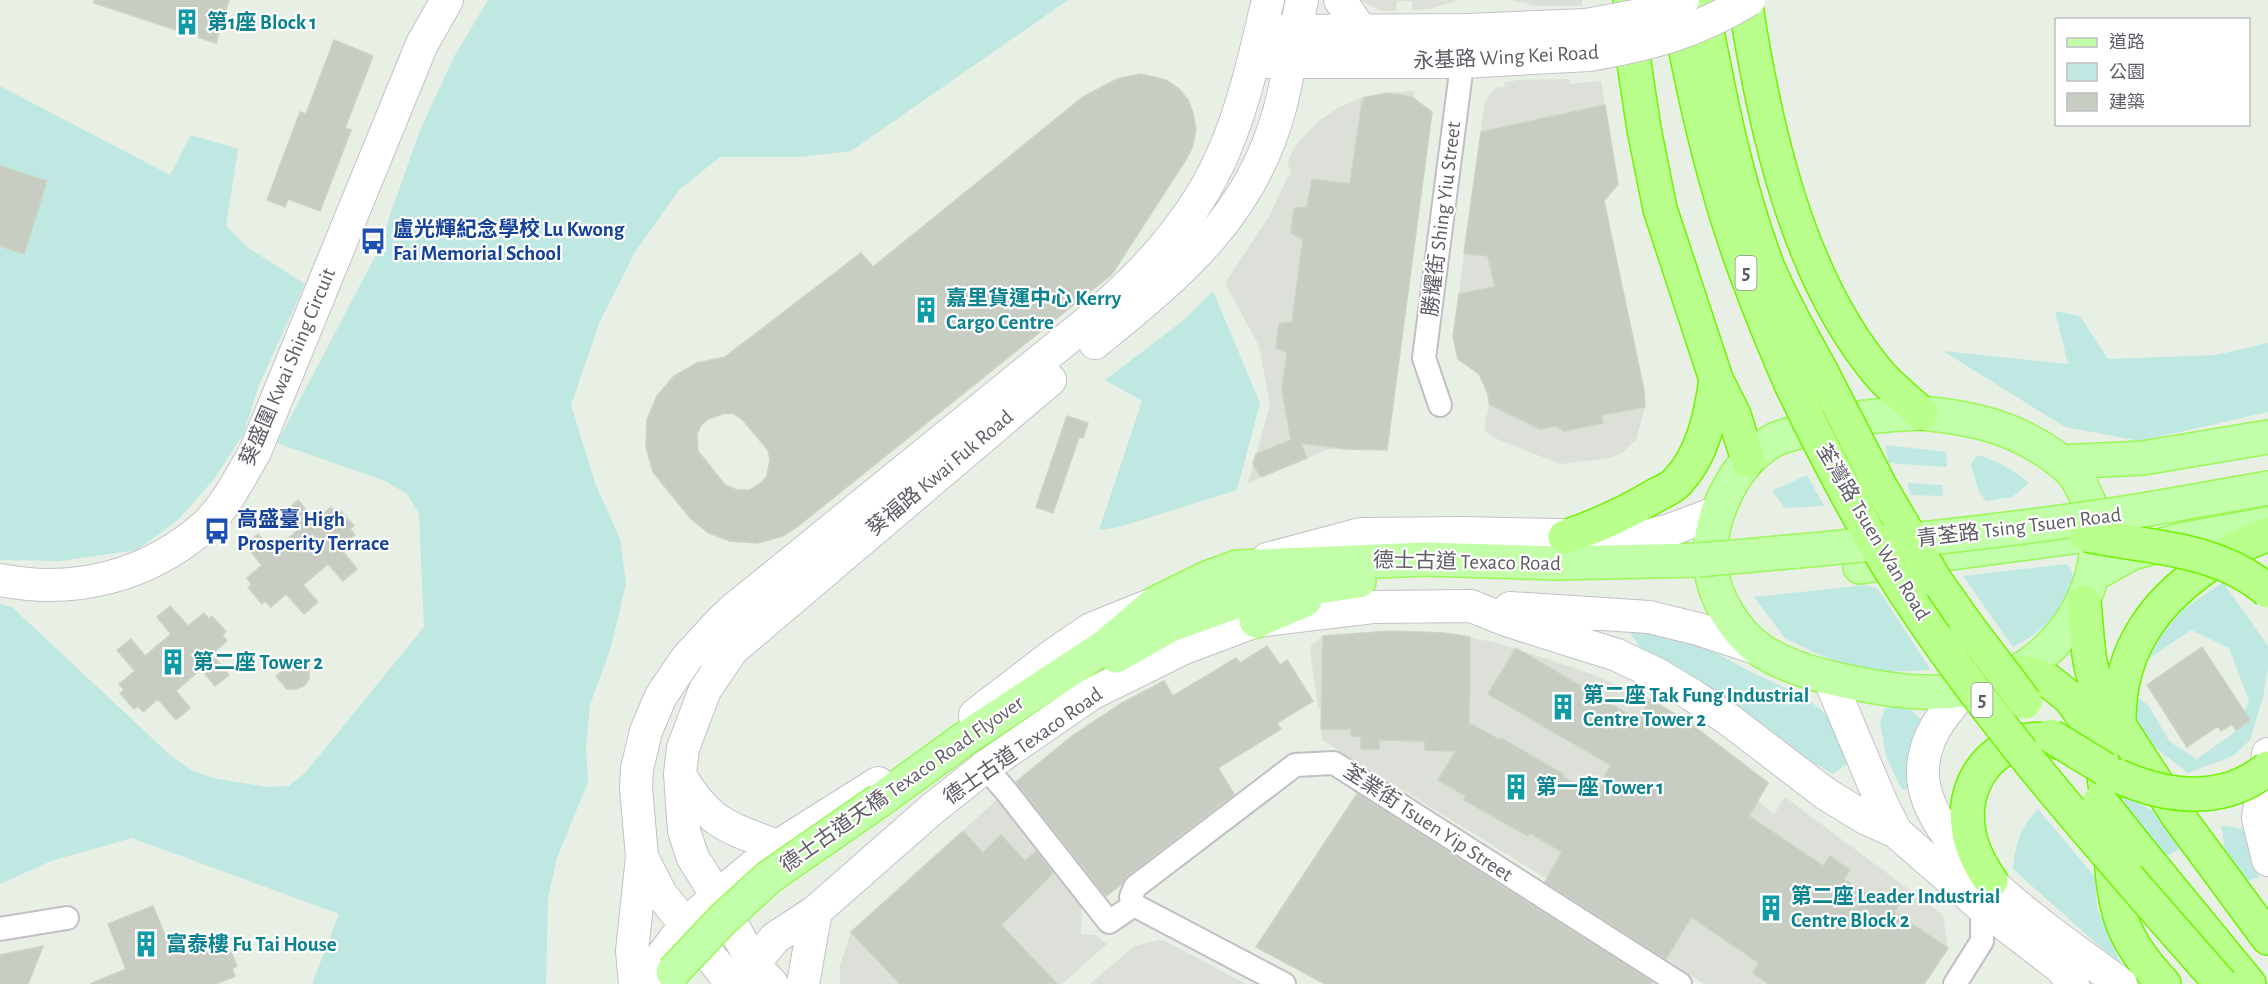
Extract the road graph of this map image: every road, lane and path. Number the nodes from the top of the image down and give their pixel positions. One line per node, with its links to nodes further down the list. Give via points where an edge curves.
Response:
1 (447, 0): 35 (main road, 葵盛圍 Kwai Shing Circuit, via 422,44 255,452 207,524 175,549 140,568 103,580 62,586)
2 (1268, 0): 12 (main road, 葵福路 Kwai Fuk Road)
3 (1302, 0): 13 (main road, 葵福路 Kwai Fuk Road)
4 (1340, 0): 14 (main road)
5 (1630, 0): 18 (highway, via 1631,44 1660,209)
6 (1676, 0): 77 (highway, 荃灣路 Tsuen Wan Road / 5, bridge, via 1690,75 1723,203 1748,278 1791,384 1848,499 1935,637 2040,774)
7 (1683, 0): 11 (main road, 永基路 Wing Kei Road, bridge, via 1635,16 1586,25)
8 (1701, 0): 46 (highway, 荃灣路 Tsuen Wan Road / 5, bridge, via 1718,92 1743,191 1767,265 1785,305 1880,486 1935,580)
9 (1744, 0): 20 (highway, via 1768,126 1793,211 1827,293 1844,325 1882,377)
10 (1749, 0): 16 (main road, 永基路 Wing Kei Road, bridge, via 1692,30 1642,46 1589,55)
11 (1467, 30): 14 (main road, 永基路 Wing Kei Road); 16 (street, 勝耀街 Shing Yiu Street)
12 (1260, 31): 13 (main road, 永基路 Wing Kei Road); 15 (main road, 葵福路 Kwai Fuk Road)
13 (1295, 31): 14 (main road, 永基路 Wing Kei Road); 17 (main road, 葵福路 Kwai Fuk Road)
14 (1362, 32)
15 (1252, 61): 17 (main road, 永基路 Wing Kei Road); 55 (main road, 葵福路 Kwai Fuk Road, via 1225,149 1213,173 1181,226 1144,271 1084,325 759,587 686,659 652,713 641,749 636,787)
16 (1462, 62): 17 (main road, 永基路 Wing Kei Road); 19 (street, 勝耀街 Shing Yiu Street, via 1424,358)
17 (1290, 63): 50 (main road, 葵福路 Kwai Fuk Road, via 1279,112 1260,163 1230,216 1208,242 1162,288 732,650 705,690 683,748)
18 (1716, 379): 22 (highway, via 1734,415); 31 (highway, via 1704,435 1694,459 1676,484 1637,507)
19 (1440, 405)
20 (1921, 413): 22 (main road, via 1868,416 1815,426 1774,440); 23 (main road, via 1990,424 2032,441)
21 (2268, 437): 23 (main road, via 2143,458)
22 (1748, 460): 26 (main road, via 1727,489)
23 (2061, 462): 36 (main road, via 2076,476 2092,506 2097,533)
24 (2268, 488): 27 (main road, 青荃路 Tsing Tsuen Road)
25 (2268, 503): 27 (main road, 青荃路 Tsing Tsuen Road)
26 (1718, 512): 31 (main road, 德士古道 Texaco Road, via 1642,537); 41 (main road, via 1711,568 1718,595 1733,621)
27 (2151, 515): 30 (main road, 青荃路 Tsing Tsuen Road); 33 (main road, 青荃路 Tsing Tsuen Road, bridge, via 1856,547)
28 (2268, 524): 36 (main road, via 2132,553)
29 (2268, 534): 45 (highway, via 2220,557 2157,610 2127,662 2120,686)
30 (2087, 536): 33 (main road, 青荃路 Tsing Tsuen Road, bridge, via 1860,567); 37 (highway, bridge, via 2185,550 2237,570)
31 (1565, 537): 32 (main road, 德士古道 Texaco Road, via 1361,534)
32 (1237, 567): 34 (main road, 德士古道 Texaco Road); 38 (main road, 德士古道 Texaco Road)
33 (1700, 570): 34 (main road, 德士古道 Texaco Road, via 1556,580 1398,578); 34 (main road, 德士古道 Texaco Road, via 1425,559)
34 (1344, 572): 40 (main road); 52 (main road, 德士古道天橋 Texaco Road Flyover, via 1249,597 1171,625 1080,677)
35 (0, 580)
36 (2089, 588): 42 (main road, via 2072,622); 45 (highway, via 2088,660 2092,679)
37 (2268, 591)
38 (1156, 603): 52 (main road, 德士古道天橋 Texaco Road Flyover, via 1104,647 964,739); 54 (main road, 德士古道 Texaco Road, via 1091,629 936,743)
39 (1470, 606): 40 (main road, 德士古道 Texaco Road, via 1373,607); 41 (main road, via 1649,617); 53 (main road, 德士古道 Texaco Road, via 1617,655 1657,674 1728,719 1826,794)
40 (1256, 621): 48 (main road, 德士古道 Texaco Road, via 1184,648 1091,694)
41 (1759, 649): 43 (main road, via 1787,664)
42 (2022, 672): 44 (main road); 51 (highway, via 2046,679 2070,698 2094,730)
43 (1829, 678): 44 (main road, via 1899,691); 53 (main road)
44 (1964, 691): 57 (main road, 德士古道 Texaco Road, via 1932,732 1925,753 1925,795)
45 (2119, 723): 64 (highway, via 2196,840)
46 (2050, 736): 49 (highway, bridge, via 2123,778 2173,793 2223,791); 78 (highway, 荃灣路 Tsuen Wan Road / 5, bridge)
47 (2268, 754): 56 (main road, via 2258,818)
48 (985, 767): 59 (street, via 1109,922); 60 (main road, 德士古道 Texaco Road)
49 (2268, 768)
50 (680, 774): 54 (main road, via 712,817); 58 (main road, 葵福路 Kwai Fuk Road, via 684,831 693,858)
51 (2104, 780): 57 (highway, via 2078,750 2048,739 2019,742 1988,762 1971,791 1967,825); 76 (highway, via 2119,916 2125,932)
52 (884, 805): 68 (main road, 德士古道天橋 Texaco Road Flyover, bridge, via 769,877 723,919); 69 (main road, 德士古道天橋 Texaco Road Flyover, via 779,886)
53 (1896, 832): 57 (main road, 德士古道 Texaco Road)
54 (778, 846): 58 (main road, 德士古道 Texaco Road)
55 (642, 857): 62 (main road, 葵福路 Kwai Fuk Road, via 662,894); 66 (main road, via 632,951)
56 (2268, 860)
57 (1986, 894): 73 (street, via 1982,941); 74 (main road, 德士古道 Texaco Road); 75 (main road, 德士古道 Texaco Road, via 2017,905)
58 (717, 896): 62 (main road, 德士古道 Texaco Road); 65 (main road, 葵福路 Kwai Fuk Road)
59 (1134, 904): 71 (street); 72 (street, 荃業街 Tsuen Yip Street, via 1131,897 1135,887 1295,765 1334,763)
60 (816, 910): 65 (main road, 德士古道 Texaco Road, via 775,938); 70 (main road)
61 (67, 918): 63 (street)
62 (686, 924): 65 (main road, 葵福路 Kwai Fuk Road); 67 (main road, 德士古道 Texaco Road)
63 (0, 929)
64 (2268, 938)
65 (736, 978)
66 (635, 984)
67 (641, 984)
68 (664, 984)
69 (679, 984)
70 (803, 984)
71 (1284, 984)
72 (1680, 984)
73 (1955, 984)
74 (2073, 984)
75 (2121, 984)
76 (2164, 984)
77 (2221, 984)
78 (2249, 984)

